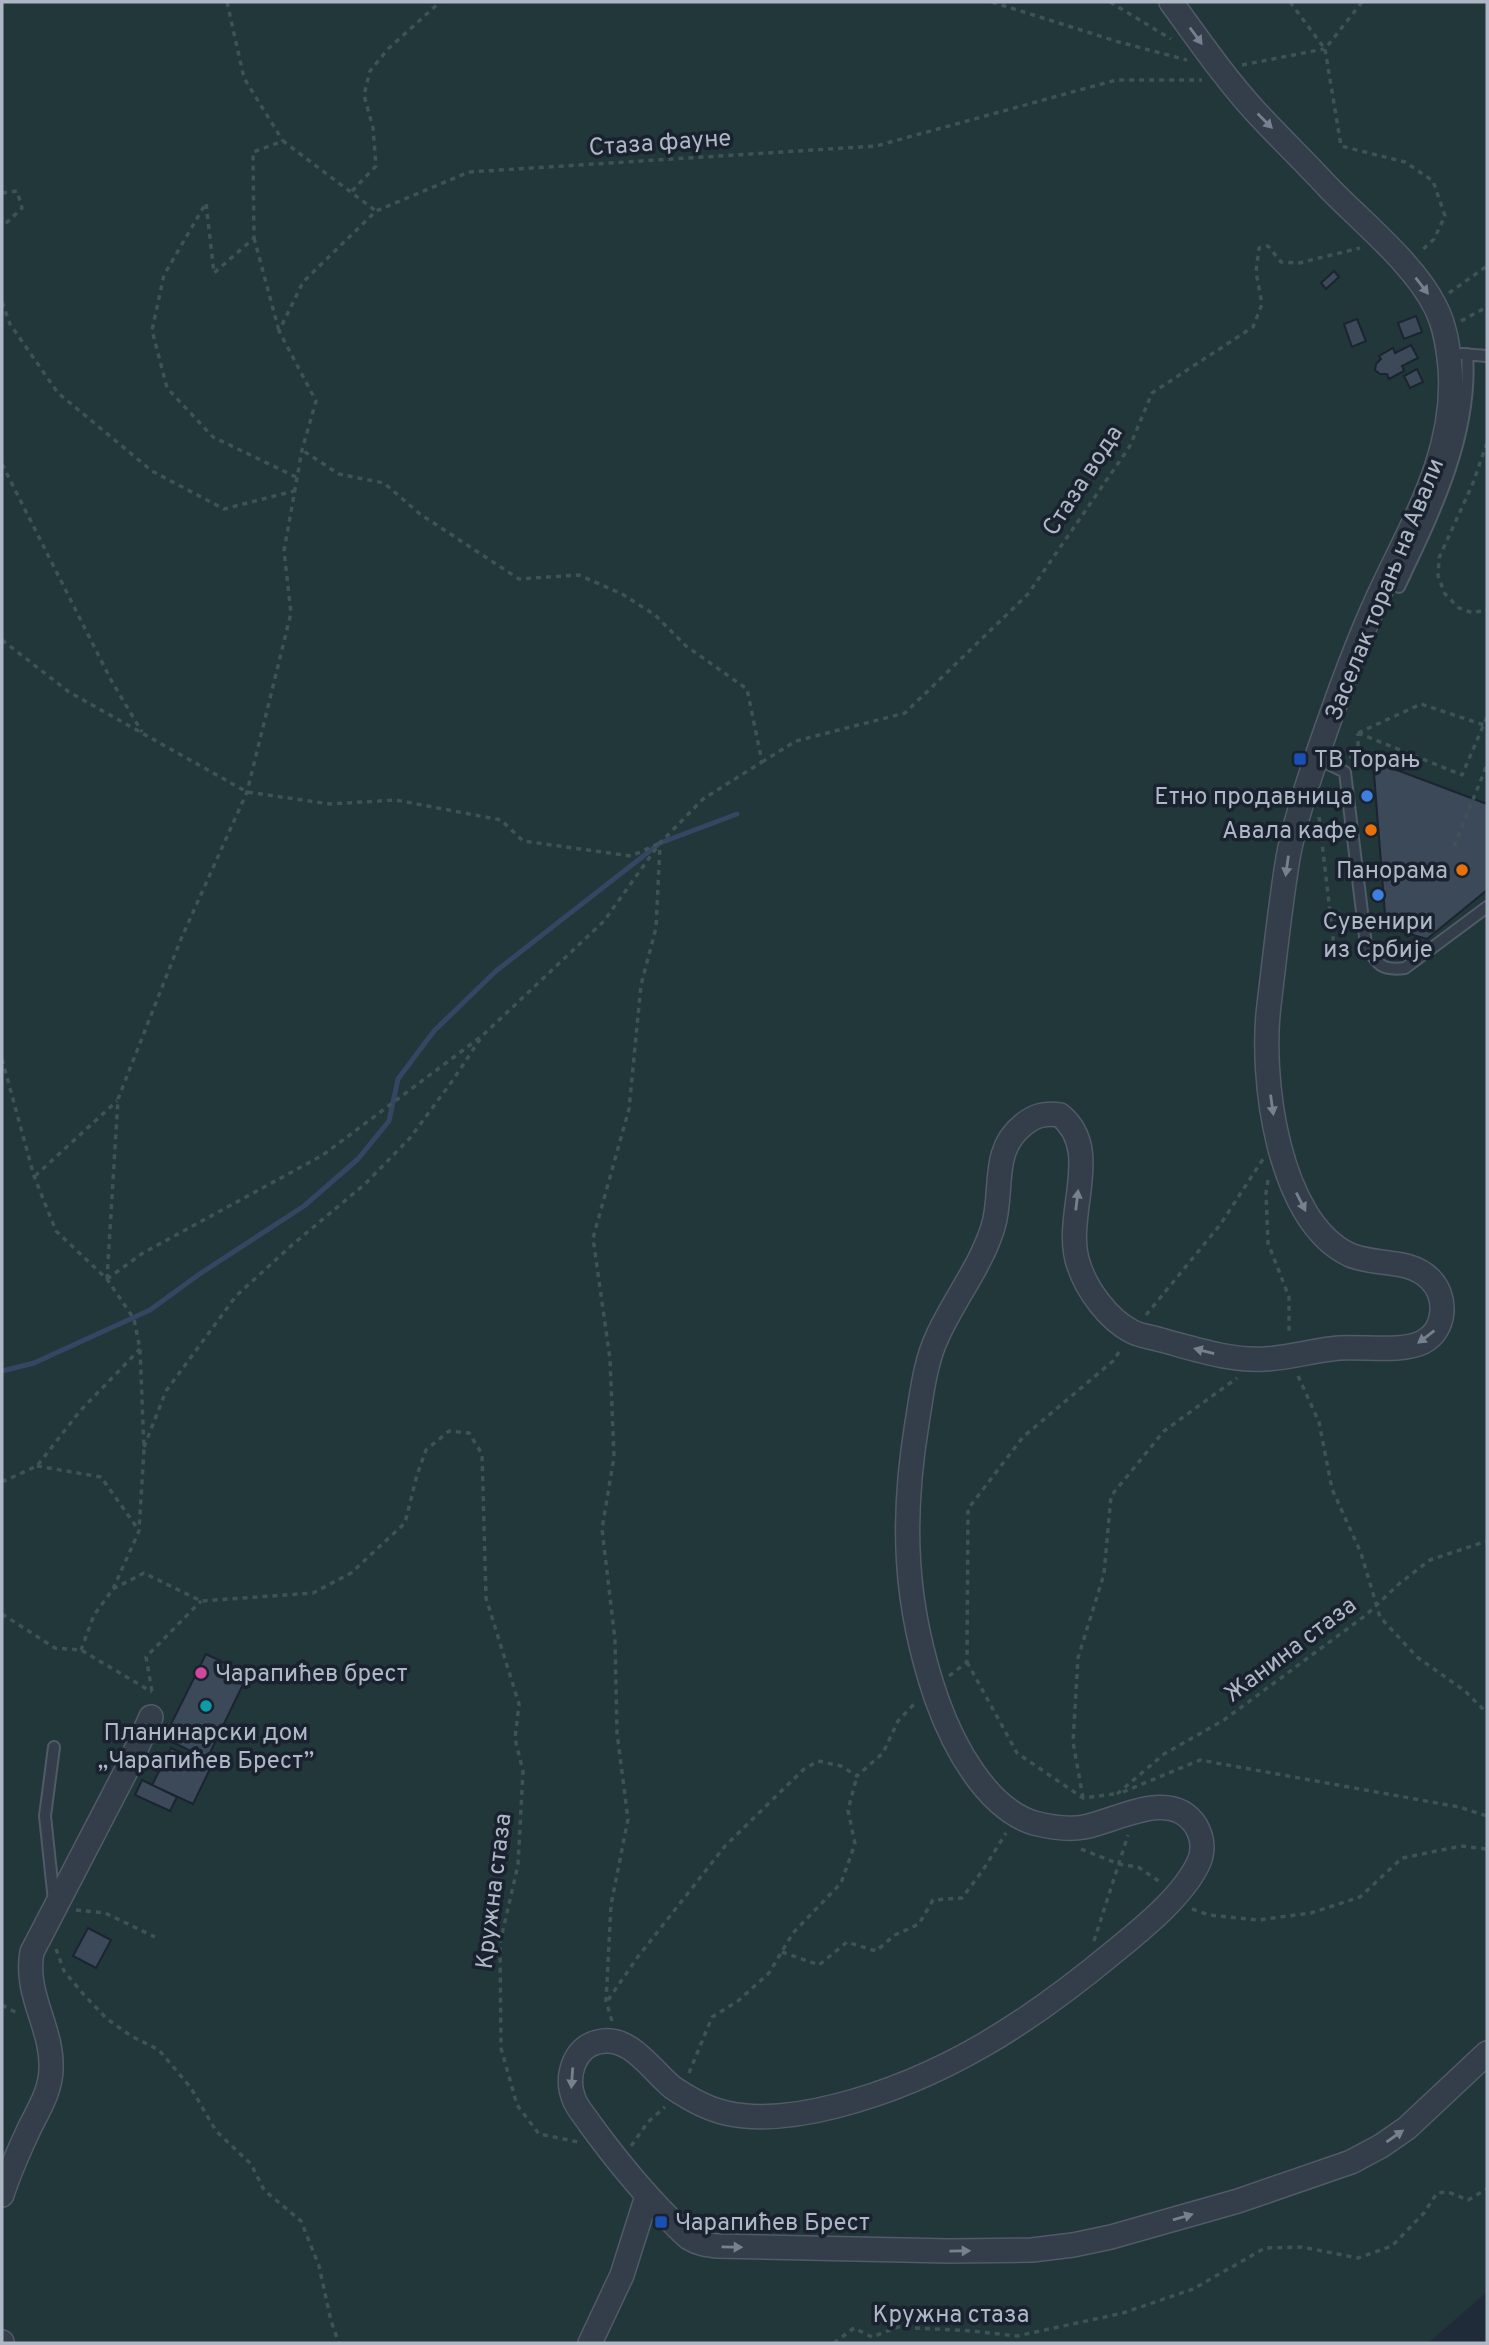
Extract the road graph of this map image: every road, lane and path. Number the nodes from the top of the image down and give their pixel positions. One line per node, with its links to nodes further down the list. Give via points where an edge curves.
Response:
1 (228, 2): 11 (path, via 244,78)
2 (440, 2): 11 (path, via 388,48 370,71 364,95 376,166 352,191)
3 (992, 2): 10 (path)
4 (1110, 2): 8 (path)
5 (1171, 2): 10 (street, Заселак торањ на Авали, one-way to 10)
6 (1290, 2): 9 (path)
7 (1362, 2): 9 (path)
8 (1177, 42)
9 (1325, 49): 10 (path); 17 (path, via 1341,146 1405,162 1433,181 1445,216 1434,239)
10 (1221, 69): 13 (path, Стаза фауне, via 1222,80 1116,80 876,146 469,172); 16 (street, Заселак торањ на Авали, one-way to 16, via 1255,111)
11 (283, 141): 13 (path); 15 (path, via 253,152)
12 (2, 192): 14 (path, via 17,191 22,208)
13 (376, 211): 23 (path, Стаза фауне, via 303,282)
14 (2, 227)
15 (254, 238): 23 (path); 29 (path, via 214,273 206,203 163,275 152,330 167,388 213,437)
16 (1383, 243): 17 (street, Заселак торањ на Авали); 39 (path, Стаза вода, via 1299,263 1281,262 1268,246 1259,248 1256,272 1262,304 1253,327 1152,393 1130,446 1028,594 905,713 796,741)
17 (1405, 266): 20 (street, Заселак торањ на Авали, one-way to 20)
18 (1487, 266): 20 (path)
19 (2, 302): 30 (path, via 10,324 58,393 152,471 224,509)
20 (1434, 303): 22 (street, Заселак торањ на Авали)
21 (1487, 307): 22 (path)
22 (1445, 329): 24 (street, Заселак торањ на Авали)
23 (279, 331): 27 (path, via 316,401)
24 (1458, 354): 25 (lane); 31 (lane, via 1469,384 1462,422 1446,482); 38 (street, Заселак торањ на Авали, via 1449,418 1428,495 1377,600)
25 (1487, 356)
26 (1487, 443): 32 (path, via 1439,558 1438,576 1445,594 1459,608 1473,613)
27 (302, 450): 29 (path); 39 (path, via 339,474 384,483 420,514 519,579 579,575 655,615 686,646 747,689)
28 (2, 464): 36 (path, via 111,680)
29 (297, 478): 30 (path)
30 (294, 491): 41 (path, via 285,551 291,613)
31 (1399, 587)
32 (1487, 609)
33 (2, 639): 36 (path, via 69,692)
34 (1487, 717): 35 (path)
35 (1484, 724): 37 (path, via 1421,704); 37 (path, via 1462,775)
36 (143, 733): 41 (path)
37 (1358, 733): 38 (path, via 1358,757)
38 (1316, 758): 46 (lane, via 1345,772); 54 (street, Заселак торањ на Авали, one-way to 54, via 1289,855 1267,1020 1266,1071 1277,1138 1301,1206 1333,1245 1355,1257 1418,1270 1435,1283 1443,1310 1435,1331 1418,1344)
39 (762, 762): 43 (path, via 703,799)
40 (1487, 765): 44 (path)
41 (247, 792): 43 (path, via 330,804 396,800 501,820 523,841 631,856); 49 (path, via 181,939)
42 (1319, 814): 46 (path, via 1334,946)
43 (660, 843): 47 (path, via 604,921); 71 (path, via 656,928 641,985 629,1108 593,1238 610,1359 614,1457 602,1530 628,1819 611,1905 606,2001 725,1846 804,1769 818,1761 841,1766)
44 (1454, 846)
45 (1487, 908): 46 (lane, via 1405,968 1389,970 1375,961)
46 (1367, 945)
47 (482, 1036): 52 (path, via 323,1155 143,1254); 56 (path, via 401,1147 366,1184 236,1296 166,1391)
48 (2, 1059): 50 (path)
49 (118, 1099): 50 (path); 52 (path)
50 (34, 1176): 52 (path, via 56,1231)
51 (1269, 1179): 54 (path, via 1268,1243 1289,1297)
52 (107, 1279): 53 (path, via 134,1319)
53 (141, 1349): 56 (path); 57 (path, via 80,1411)
54 (1289, 1356): 55 (street, Заселак торањ на Авали); 64 (path, via 1320,1422 1332,1489 1361,1553)
55 (1262, 1359): 67 (street, Заселак торањ на Авали, one-way to 67, via 1225,1357 1132,1332 1104,1310 1079,1267 1073,1236 1082,1154 1075,1131 1060,1115 1045,1113 1010,1136 998,1174 993,1229 936,1338 924,1378 909,1468 910,1592); 72 (path, via 1164,1431 1111,1496 1104,1574 1078,1658 1073,1742)
56 (144, 1449): 60 (path)
57 (37, 1466): 58 (path); 60 (path, via 101,1477)
58 (2, 1482)
59 (968, 1509): 67 (path, via 967,1662)
60 (139, 1531): 62 (path)
61 (1487, 1541): 64 (path, Жанина стаза, via 1430,1560)
62 (113, 1589): 63 (path, via 144,1573); 66 (path, via 94,1615)
63 (201, 1601): 66 (path, via 146,1657 152,1692); 84 (path, Кружна стаза, via 313,1593 351,1573 405,1523 426,1450 449,1431 469,1433 482,1454 486,1598 519,1704 515,1739 523,1771 518,1865 500,1943 501,2048 517,2105 539,2134)
64 (1376, 1605): 68 (path, via 1380,1617 1417,1657); 74 (path, Жанина стаза, via 1224,1720 1164,1754 1117,1794 1200,1760)
65 (2, 1614): 66 (path, via 55,1648)
66 (81, 1650)
67 (934, 1688): 71 (path, via 898,1721 883,1753); 73 (street, Заселак торањ на Авали, via 974,1773)
68 (1487, 1713)
69 (151, 1717): 78 (street)
70 (54, 1747): 78 (lane, via 46,1816)
71 (857, 1776): 81 (path, via 848,1810 855,1844 841,1883 793,1933)
72 (1083, 1798)
73 (1014, 1814): 77 (street, via 1071,1829 1166,1807 1188,1816 1202,1846 1201,1858); 81 (path, via 962,1898 933,1900 919,1924 876,1951 847,1942 819,1965)
74 (1487, 1816)
75 (1080, 1849): 77 (path, via 1138,1867)
76 (1487, 1849): 77 (path, via 1461,1846 1402,1858 1360,1897 1311,1913 1258,1920 1209,1915 1184,1906)
77 (1174, 1896): 83 (street, via 1145,1927 1022,2022 944,2068 899,2088 805,2114 762,2116 713,2110)
78 (54, 1908): 79 (path, via 105,1913); 87 (street, via 32,1952 29,1969 51,2054 51,2071)
79 (155, 1937)
80 (53, 1941): 89 (path, via 64,1971 78,1988 106,2018 159,2050 191,2088 216,2131 251,2164 264,2190 302,2221)
81 (782, 1952): 83 (path, via 769,1973 712,2017)
82 (1487, 2053): 88 (street, one-way to 82, via 690,2238 708,2245 949,2251 1073,2245 1238,2201 1351,2162 1407,2128)
83 (681, 2092): 84 (street, one-way to 84, via 626,2046 605,2040 585,2048 573,2066 572,2094); 85 (path, via 631,2144)
84 (607, 2148): 85 (street)
85 (628, 2172): 88 (street)
86 (1487, 2189): 91 (path, Кружна стаза, via 1468,2200 1437,2193 1392,2246 1359,2258 1303,2247 1265,2248 1193,2289 1123,2312 1017,2336 898,2327 872,2337 854,2328)
87 (2, 2195)
88 (647, 2196): 90 (street, via 622,2275)
89 (339, 2343)
90 (590, 2343)
91 (834, 2343)

